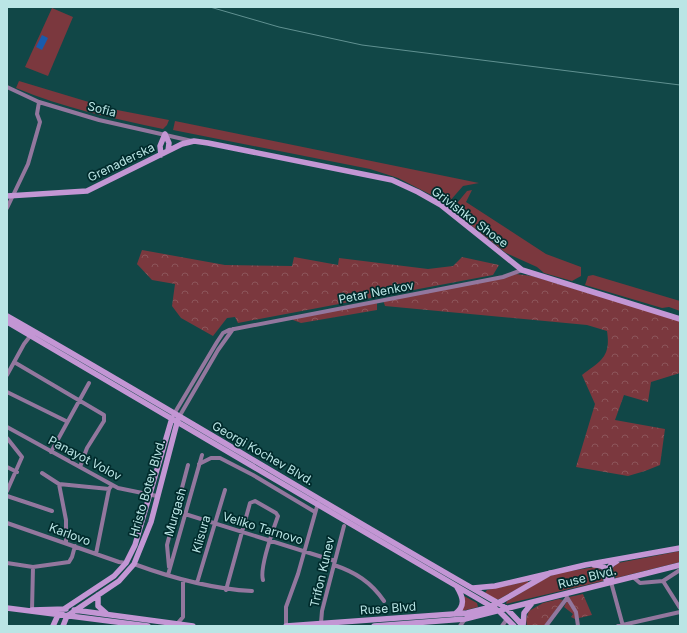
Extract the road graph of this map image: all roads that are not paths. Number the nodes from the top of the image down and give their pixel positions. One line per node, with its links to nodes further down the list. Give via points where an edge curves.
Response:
1 (7, 87): 2 (street, Sofia)
2 (39, 102): 3 (street, Sofia, via 99,120); 8 (street, via 39,126 28,164)
3 (165, 134): 4 (street, Sofia); 5 (main road, via 169,143); 6 (main road, via 160,146)
4 (194, 141): 5 (main road, Grenaderska); 10 (main road, Grivishko Shose, via 392,180 441,205)
5 (168, 151): 6 (main road, Grenaderska)
6 (160, 155): 8 (main road, Grenaderska, via 87,191)
7 (7, 196): 8 (main road, Grenaderska)
8 (14, 196): 9 (street)
9 (7, 208)
10 (522, 270): 12 (main road, Grivishko Shose); 14 (street, Petar Nenkov, via 487,280)
11 (7, 316): 15 (main road, Georgi Kochev Blvd.)
12 (680, 319)
13 (7, 322): 15 (main road, Georgi Kochev Blvd.)
14 (233, 329): 21 (street); 21 (street, Petar Nenkov, via 223,333 185,394)
15 (32, 333): 16 (street); 21 (main road, Georgi Kochev Blvd., via 96,366)
16 (14, 362): 17 (street); 20 (street)
17 (7, 375)
18 (89, 383): 20 (street)
19 (7, 392): 22 (street)
20 (78, 400): 22 (street); 30 (street, via 104,415 104,421 87,448)
21 (175, 418): 35 (main road, Georgi Kochev Blvd.); 39 (main road, Hristo Botev Blvd.); 41 (main road, Hristo Botev Blvd.); 43 (main road, Georgi Kochev Blvd.)
22 (66, 421): 25 (street)
23 (7, 427): 25 (street, Panayot Volov)
24 (7, 438): 31 (street, via 22,457)
25 (51, 452): 30 (street, Panayot Volov)
26 (202, 455): 27 (street, Murgash)
27 (199, 464): 42 (street, via 211,458 220,458); 47 (street, Murgash)
28 (188, 465): 66 (street, via 167,545)
29 (7, 467): 31 (street)
30 (80, 467): 34 (street, Panayot Volov)
31 (17, 472): 38 (street)
32 (42, 473): 33 (street)
33 (60, 484): 36 (street); 53 (street, via 67,524)
34 (112, 485): 36 (street); 39 (street, Panayot Volov)
35 (283, 485): 42 (street); 44 (main road, Georgi Kochev Blvd.)
36 (109, 488): 57 (street)
37 (224, 490): 49 (street, Klisura)
38 (7, 491)
39 (150, 495): 41 (street, Panayot Volov); 60 (main road, Hristo Botev Blvd., via 135,545)
40 (7, 496): 45 (street)
41 (157, 496): 62 (main road, Hristo Botev Blvd., via 151,522)
42 (288, 496): 46 (street)
43 (320, 499): 44 (street); 78 (main road, Georgi Kochev Blvd.)
44 (317, 505): 46 (street); 77 (main road, Georgi Kochev Blvd.)
45 (52, 511)
46 (315, 512): 56 (street)
47 (185, 514): 49 (street, Veliko Tarnovo); 66 (street, Murgash)
48 (7, 523): 53 (street, Karlovo)
49 (215, 523): 51 (street, Veliko Tarnovo); 76 (street, Klisura)
50 (344, 526): 61 (street, Trifon Kunev)
51 (241, 531): 52 (street, Veliko Tarnovo); 52 (street, via 250,503 255,501 278,516); 79 (street)
52 (269, 540): 56 (street, Veliko Tarnovo); 73 (street, via 262,573)
53 (66, 542): 54 (street, Karlovo)
54 (75, 546): 57 (street, Karlovo); 65 (street, via 68,562)
55 (680, 548): 58 (main road, Ruse Blvd.)
56 (303, 551): 61 (street, Veliko Tarnovo); 108 (street, via 286,607)
57 (96, 554): 60 (street, Karlovo)
58 (626, 557): 64 (main road, Ruse Blvd.); 67 (main road, via 614,562)
59 (7, 563): 65 (street)
60 (126, 563): 89 (main road, Hristo Botev Blvd., via 114,576)
61 (334, 563): 83 (street, Veliko Tarnovo, via 373,586); 102 (street, Trifon Kunev)
62 (134, 564): 70 (street); 81 (main road, Hristo Botev Blvd., via 119,581)
63 (680, 565): 71 (main road, Ruse Blvd.)
64 (585, 566): 67 (main road, via 599,565); 69 (main road, Ruse Blvd.)
65 (33, 567): 91 (street)
66 (169, 568): 70 (street, Murgash)
67 (607, 569): 75 (main road, via 606,579)
68 (680, 570): 74 (street)
69 (550, 573): 78 (main road, Ruse Blvd., via 490,587); 85 (main road, Ruse Blvd.)
70 (168, 575): 72 (street)
71 (633, 577): 74 (street, via 640,583); 75 (main road, Ruse Blvd.)
72 (183, 580): 76 (street); 103 (street, via 183,617)
73 (263, 580)
74 (663, 581): 88 (street)
75 (611, 582): 82 (main road, Ruse Blvd.); 117 (street)
76 (197, 583): 79 (street)
77 (457, 587): 86 (main road, Georgi Kochev Blvd.); 97 (main road, via 463,602 460,610)
78 (473, 588): 85 (main road, Georgi Kochev Blvd.)
79 (226, 590): 80 (street)
80 (252, 591)
81 (98, 595): 92 (main road, Hristo Botev Blvd.); 99 (main road, via 100,609)
82 (566, 596): 84 (main road, Ruse Blvd.); 115 (street); 116 (street, via 576,612)
83 (384, 601)
84 (536, 601): 90 (main road, Ruse Blvd.); 114 (main road, via 526,610)
85 (498, 603): 86 (main road, Ruse Blvd.); 90 (main road, Georgi Kochev Blvd.)
86 (491, 607): 93 (main road, Georgi Kochev Blvd.); 97 (main road, Ruse Blvd)
87 (7, 608): 91 (main road)
88 (680, 608)
89 (64, 609): 91 (main road); 92 (main road); 96 (main road, Hristo Botev Blvd.)
90 (507, 609): 93 (main road, Ruse Blvd.); 114 (main road, Georgi Kochev Blvd.)
91 (32, 610): 95 (main road)
92 (75, 610): 98 (main road, Hristo Botev Blvd.); 99 (main road)
93 (499, 611): 100 (main road, Georgi Kochev Blvd.); 101 (main road, Ruse Blvd)
94 (680, 612): 117 (street)
95 (44, 613): 96 (main road); 104 (main road, via 50,618)
96 (58, 615): 98 (main road); 104 (main road, Hristo Botev Blvd.)
97 (454, 615): 102 (main road, Ruse Blvd)
98 (67, 616): 105 (main road); 106 (main road)
99 (111, 616): 103 (main road)
100 (507, 619): 112 (street); 113 (main road, Georgi Kochev Blvd.)
101 (464, 620): 110 (main road, Ruse Blvd); 111 (street)
102 (321, 623): 108 (main road, Ruse Blvd)
103 (176, 624): 107 (main road)
104 (53, 626)
105 (63, 626)
106 (148, 626)
107 (193, 626)
108 (286, 626)
109 (374, 626): 110 (main road, Ruse Blvd)
110 (390, 626)
111 (460, 626)
112 (502, 626)
113 (514, 626)
114 (523, 626)
115 (546, 626)
116 (578, 626)
117 (621, 626)

